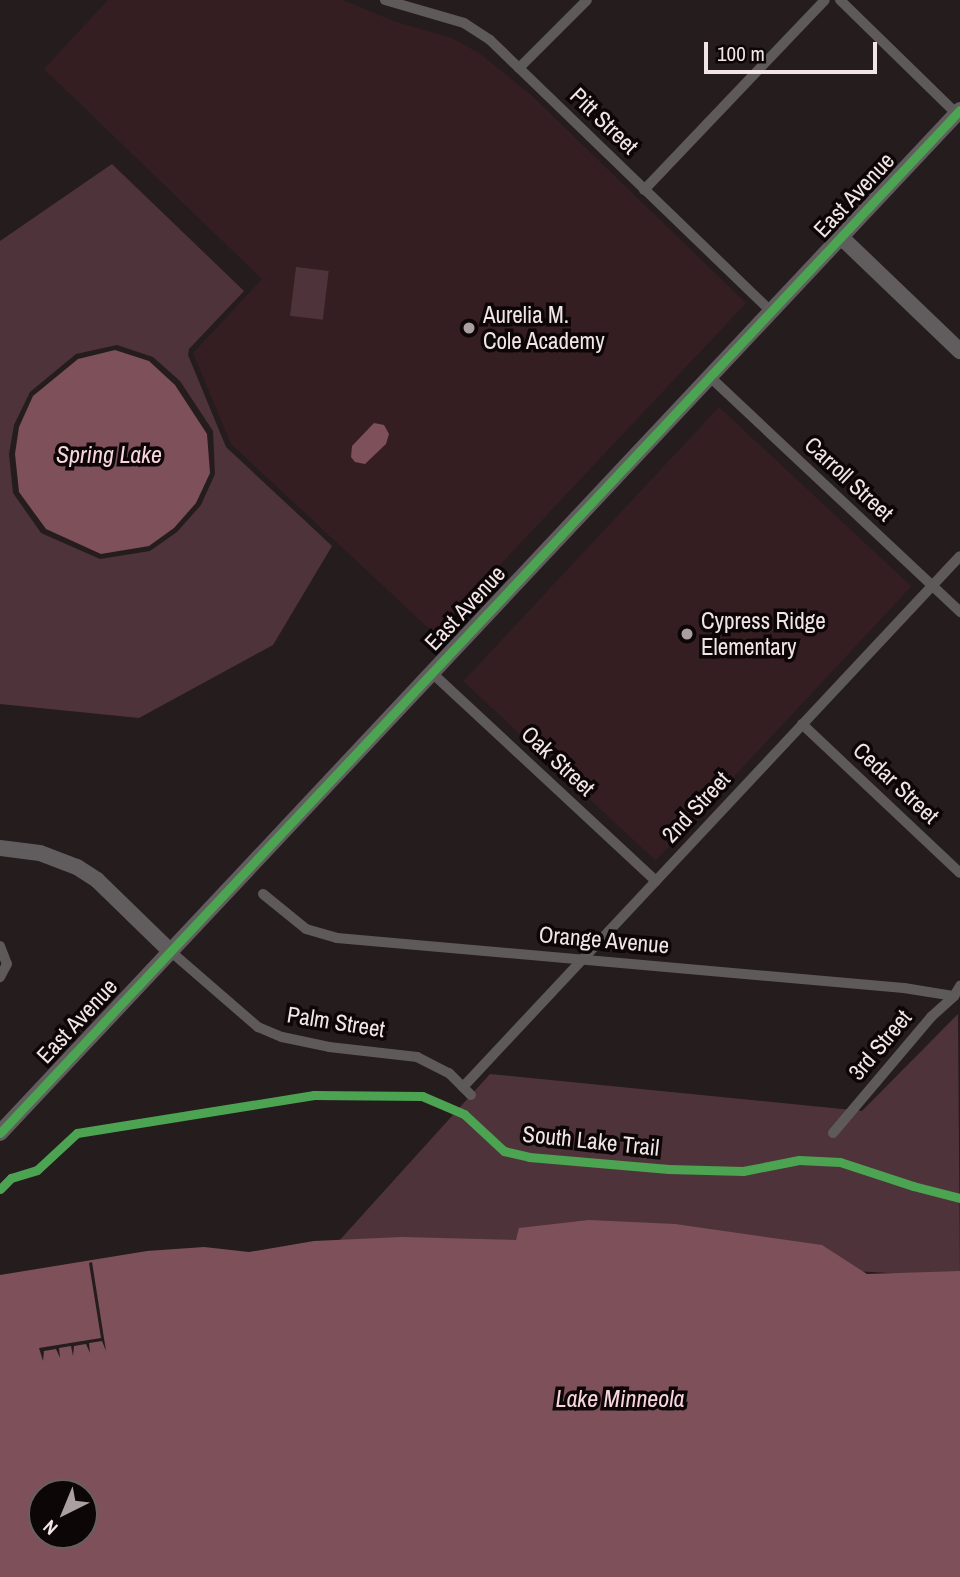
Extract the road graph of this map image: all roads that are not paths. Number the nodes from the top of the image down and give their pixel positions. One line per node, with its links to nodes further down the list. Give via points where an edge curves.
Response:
1 (385, 0): 5 (street, Pitt Street, via 464,23)
2 (587, 0): 5 (street)
3 (825, 0): 7 (street)
4 (840, 0): 6 (street)
5 (519, 68): 7 (street, Pitt Street)
6 (958, 112): 8 (street, East Avenue)
7 (644, 190): 9 (street, Pitt Street)
8 (841, 237): 9 (street, East Avenue); 10 (street)
9 (771, 311): 11 (street, East Avenue)
10 (960, 351)
11 (709, 376): 13 (street, Carroll Street); 15 (street, East Avenue)
12 (960, 556): 13 (street, 2nd Street)
13 (932, 585): 14 (street, Carroll Street); 16 (street, 2nd Street)
14 (960, 612)
15 (430, 672): 19 (street, Oak Street); 22 (street, East Avenue)
16 (803, 724): 18 (street, Cedar Street); 19 (street, 2nd Street)
17 (0, 848): 22 (street, via 40,853 77,867 97,880)
18 (960, 873)
19 (656, 881): 23 (street, 2nd Street)
20 (263, 894): 23 (street, Orange Avenue, via 306,929 337,938)
21 (0, 946): 24 (street, via 7,964)
22 (169, 950): 26 (street, Palm Street, via 258,1027 329,1047 417,1057 449,1073); 27 (street, East Avenue)
23 (583, 959): 25 (street, Orange Avenue); 26 (street, 2nd Street)
24 (0, 977)
25 (957, 991): 28 (street, 3rd Street)
26 (467, 1091)
27 (0, 1133)
28 (833, 1133)

